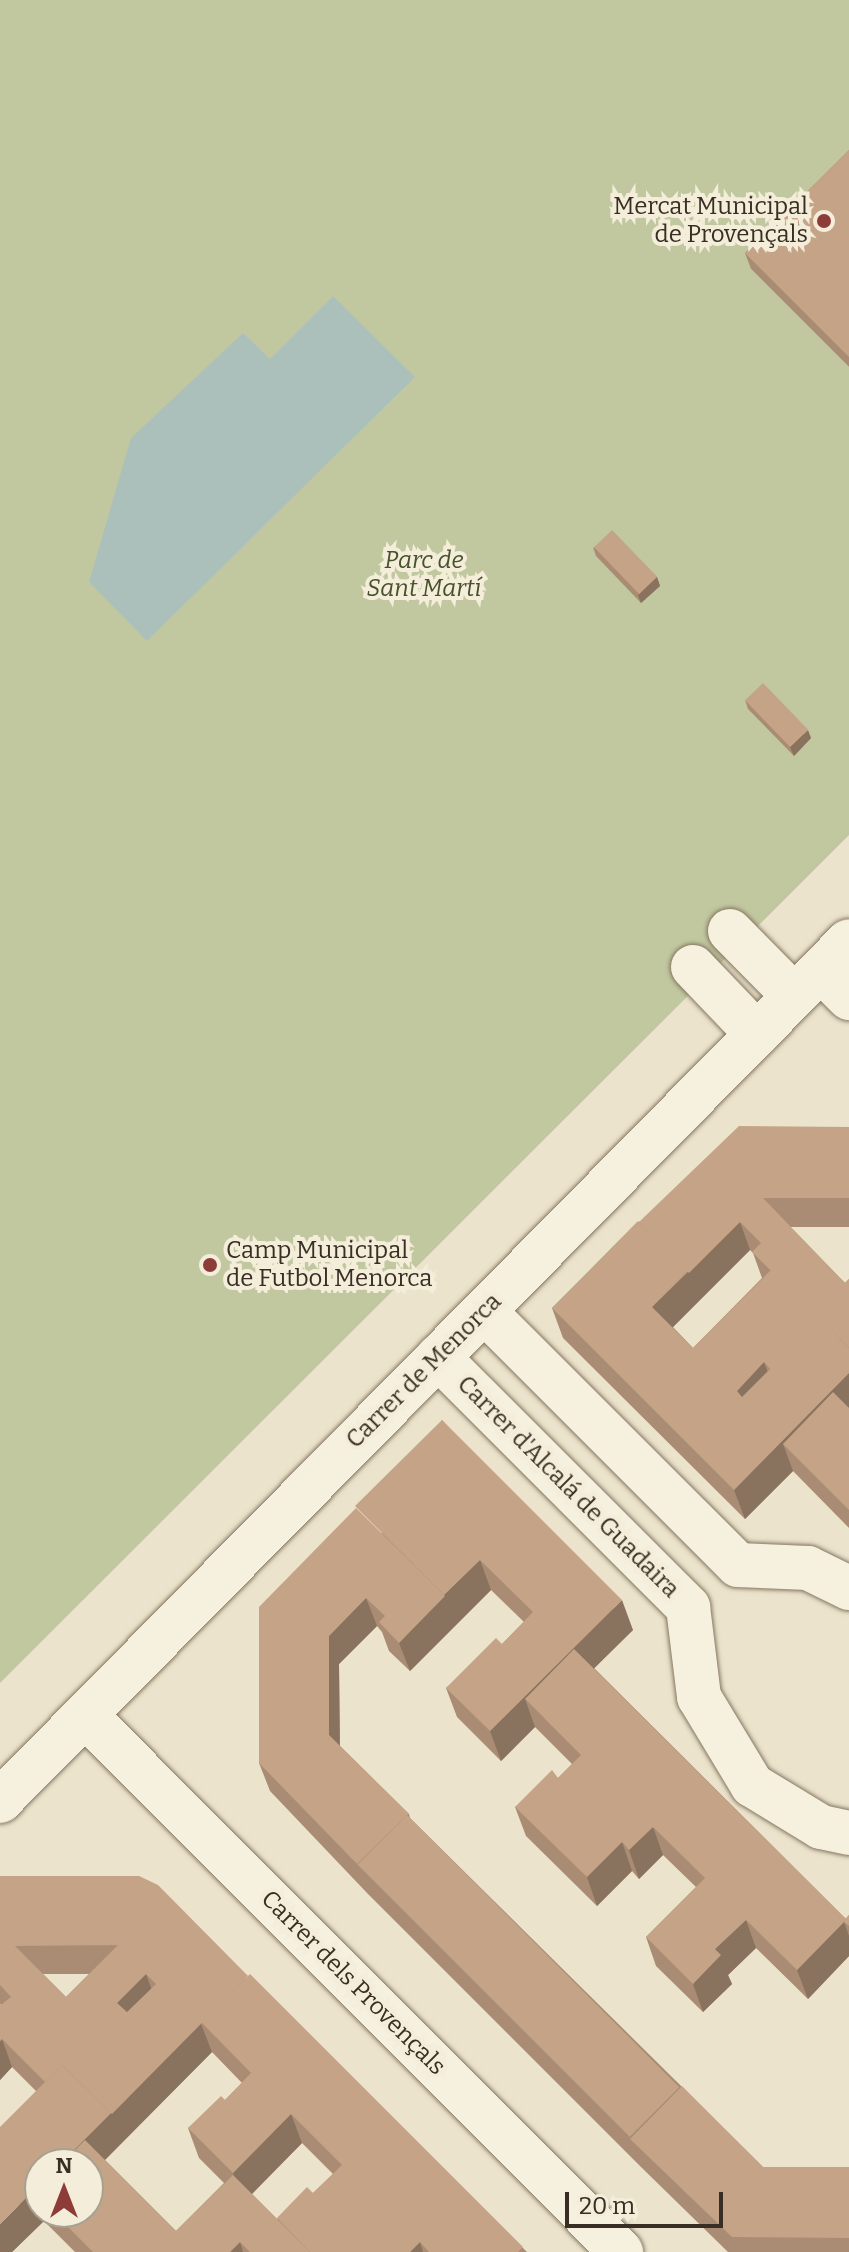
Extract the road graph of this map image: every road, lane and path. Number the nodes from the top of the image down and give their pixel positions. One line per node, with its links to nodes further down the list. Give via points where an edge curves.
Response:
1 (730, 931): 3 (street)
2 (693, 967): 4 (street)
3 (828, 976): 4 (street, Carrer de Menorca)
4 (757, 1034): 5 (street, Carrer de Menorca)
5 (484, 1311): 6 (street, Carrer de Menorca); 7 (street, via 738,1565 808,1568)
6 (438, 1357): 8 (street, Carrer de Menorca); 10 (street, Carrer d'Alcalá de Guadaira, via 688,1607 699,1697 752,1785 821,1827)
7 (849, 1588)
8 (85, 1715): 9 (street, Carrer de Menorca); 11 (street, Carrer dels Provençals)
9 (0, 1801)
10 (849, 1833)
11 (621, 2252)

